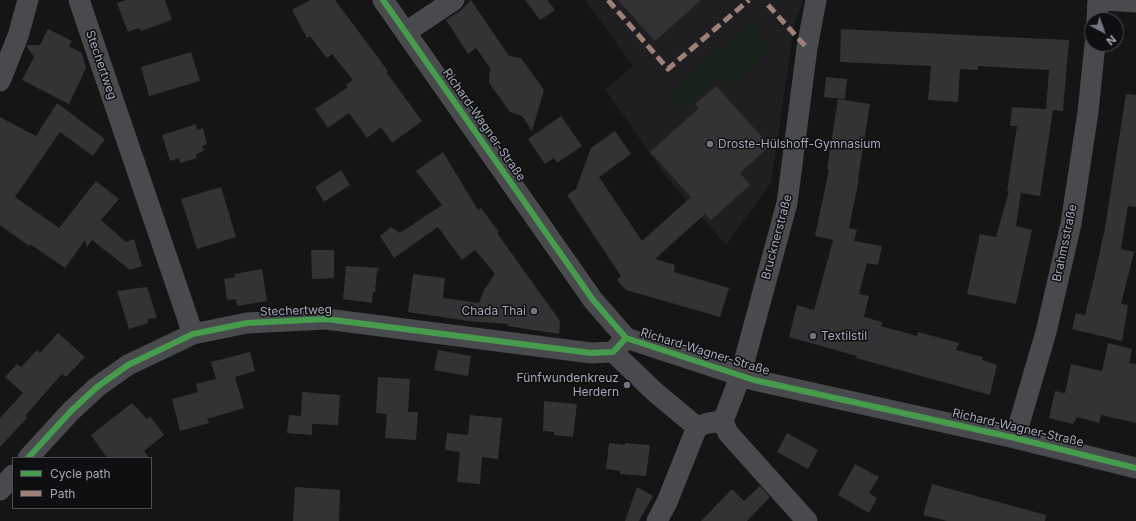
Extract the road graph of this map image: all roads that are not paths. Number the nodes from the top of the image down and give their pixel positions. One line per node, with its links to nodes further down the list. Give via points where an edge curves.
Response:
1 (28, 0): 12 (street, via 18,36)
2 (79, 0): 13 (street, Stechertweg)
3 (383, 0): 10 (street, Richard-Wagner-Straße)
4 (454, 0): 10 (street)
5 (816, 0): 15 (street, Brucknerstraße, via 807,48 788,204)
6 (1098, 0): 9 (street)
7 (1103, 0): 8 (street)
8 (1136, 2)
9 (1097, 12)
10 (406, 32): 14 (street, Richard-Wagner-Straße, via 593,300)
11 (1094, 52): 18 (street, Brahmsstraße, via 1071,224 1046,332)
12 (0, 81)
13 (193, 334): 14 (street, Stechertweg, via 247,323 326,319 591,353); 19 (street, Stechertweg, via 128,365 97,387)
14 (620, 345): 15 (street, Richard-Wagner-Straße); 17 (street, via 656,393)
15 (740, 377): 16 (street, Brucknerstraße); 18 (street, Richard-Wagner-Straße)
16 (723, 421): 17 (street, via 708,422); 24 (street, via 728,433)
17 (697, 427): 23 (street)
18 (1015, 438): 20 (street, Richard-Wagner-Straße)
19 (29, 457)
20 (1136, 468)
21 (12, 476): 22 (street)
22 (0, 490)
23 (657, 521)
24 (807, 521)

